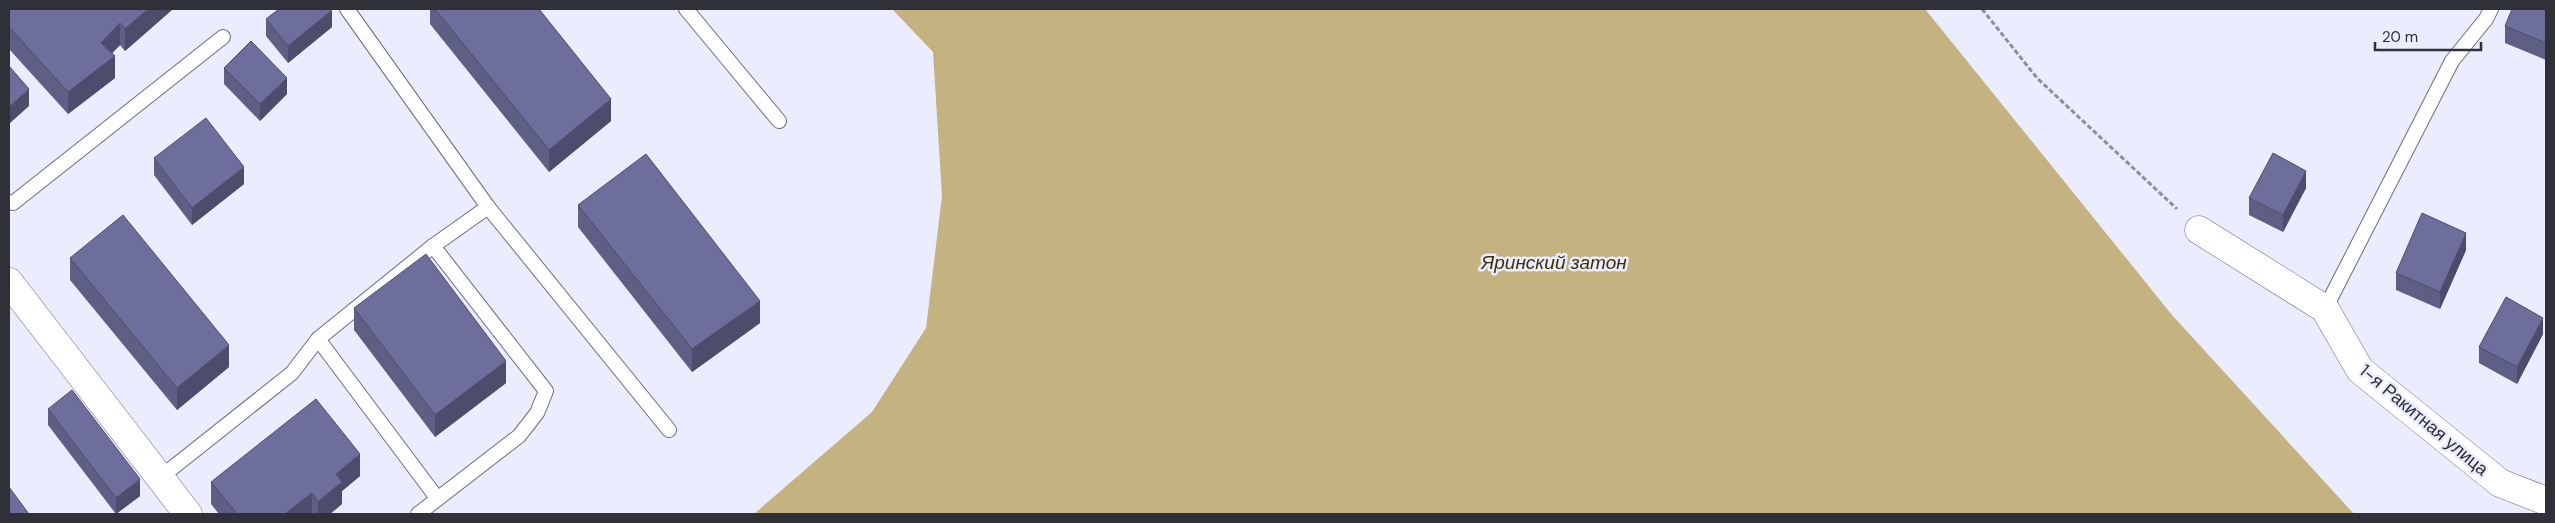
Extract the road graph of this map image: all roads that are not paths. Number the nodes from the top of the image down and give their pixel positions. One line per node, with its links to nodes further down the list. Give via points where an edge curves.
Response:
1 (347, 9): 7 (lane)
2 (686, 9): 5 (lane)
3 (2491, 9): 11 (lane, via 2452,61)
4 (223, 37): 6 (lane, via 13,203)
5 (779, 121)
6 (9, 202)
7 (488, 206): 9 (lane); 13 (lane)
8 (2199, 230): 11 (street, 1-я Ракитная улица)
9 (433, 246): 12 (lane); 15 (lane, via 546,391 537,413 520,436)
10 (9, 282): 14 (street)
11 (2324, 309): 16 (street, 1-я Ракитная улица, via 2360,370 2500,483)
12 (318, 339): 14 (lane, via 292,374); 15 (lane)
13 (669, 430)
14 (161, 477): 17 (street)
15 (437, 498): 18 (lane)
16 (2546, 502)
17 (188, 514)
18 (418, 514)

